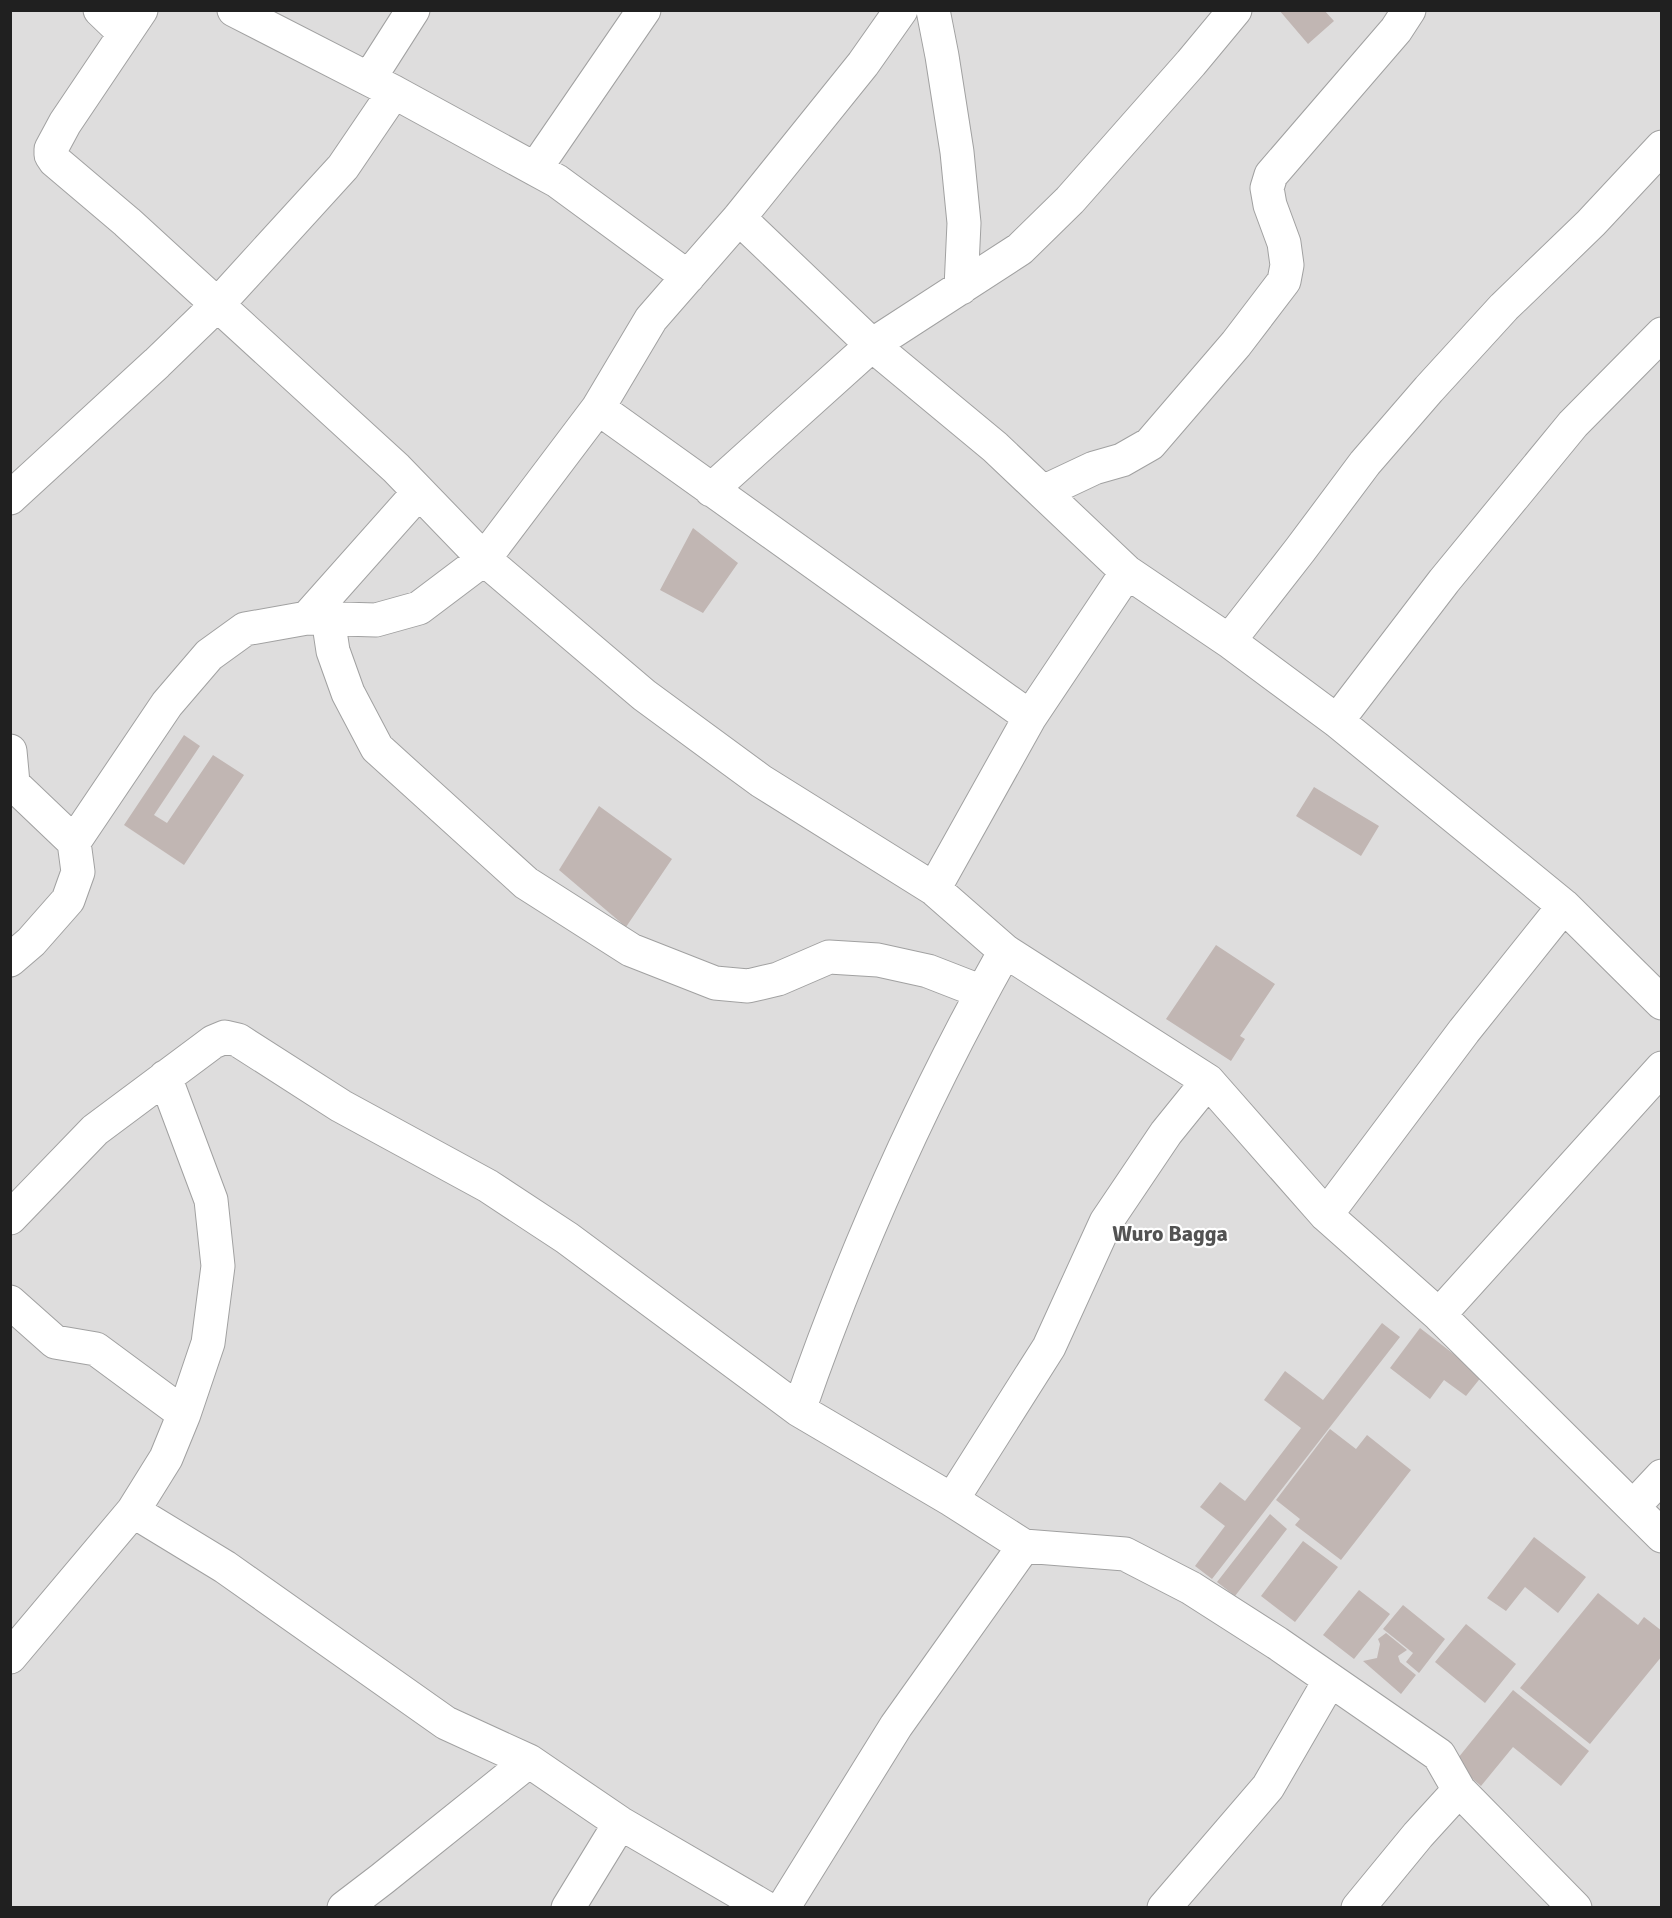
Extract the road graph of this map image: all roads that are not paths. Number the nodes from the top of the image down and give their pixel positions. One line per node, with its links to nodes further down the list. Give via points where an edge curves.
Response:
1 (100, 10): 9 (street)
2 (234, 10): 10 (street)
3 (413, 10): 10 (street)
4 (644, 10): 12 (street)
5 (901, 10): 13 (street, via 863,64)
6 (933, 10): 15 (street, via 963,211)
7 (1235, 10): 15 (street, via 1070,200 1020,249)
8 (1410, 10): 22 (street, via 1271,175 1267,188 1284,243 1284,281 1150,444 1122,460 1094,468)
9 (133, 22): 16 (street, via 65,123 51,155)
10 (381, 85): 12 (street); 16 (street, via 343,167)
11 (1662, 147): 27 (street, via 1429,389 1365,463)
12 (535, 169): 14 (street)
13 (739, 218): 14 (street); 18 (street)
14 (688, 277): 19 (street, via 651,319)
15 (961, 288): 18 (street)
16 (218, 304): 21 (street); 23 (street)
17 (1662, 334): 29 (street, via 1572,423 1443,581)
18 (872, 345): 20 (street); 22 (street)
19 (598, 408): 20 (street); 24 (street)
20 (711, 490): 28 (street)
21 (419, 492): 24 (street); 26 (street)
22 (1043, 492): 25 (street)
23 (10, 498)
24 (484, 559): 26 (street, via 418,608 376,620); 32 (street, via 680,722 761,781)
25 (1127, 572): 27 (street); 28 (street)
26 (317, 618): 31 (street, via 245,629 209,655 167,704); 36 (street, via 348,693 377,748 526,884 631,950 715,983 748,986 778,979 829,957 878,960 928,971)
27 (1229, 641): 29 (street)
28 (1030, 717): 32 (street)
29 (1337, 721): 33 (street)
30 (11, 772): 31 (street)
31 (74, 842): 35 (street, via 78,872 68,900)
32 (934, 889): 34 (street)
33 (1564, 906): 37 (street); 41 (street)
34 (1005, 951): 36 (street); 40 (street)
35 (10, 960)
36 (982, 992): 45 (street, via 886,1184 826,1331)
37 (1662, 1003)
38 (1662, 1068): 44 (street)
39 (165, 1077): 42 (street, via 95,1131); 45 (street, via 219,1039 238,1040 341,1106 488,1186 558,1232); 46 (street, via 211,1200 218,1266 208,1343)
40 (1208, 1081): 41 (street); 48 (street, via 1166,1133 1106,1222 1049,1347)
41 (1326, 1215): 44 (street)
42 (10, 1218)
43 (10, 1302): 46 (street, via 55,1342 96,1349)
44 (1439, 1315): 49 (street)
45 (799, 1410): 48 (street)
46 (184, 1414): 50 (street, via 166,1458)
47 (1662, 1476): 49 (street)
48 (952, 1500): 52 (street)
49 (1633, 1507): 51 (street)
50 (133, 1510): 53 (street); 55 (street, via 225,1567 446,1723)
51 (1662, 1536)
52 (1024, 1546): 54 (street, via 1125,1554 1191,1588); 61 (street, via 896,1726)
53 (10, 1657)
54 (1330, 1680): 56 (street, via 1438,1755); 62 (street, via 1268,1787)
55 (529, 1761): 57 (street); 58 (street)
56 (1460, 1790): 63 (street); 64 (street)
57 (620, 1823): 59 (street); 60 (street)
58 (344, 1908)
59 (568, 1908)
60 (766, 1908)
61 (783, 1908)
62 (1164, 1908)
63 (1359, 1908)
64 (1575, 1908)

